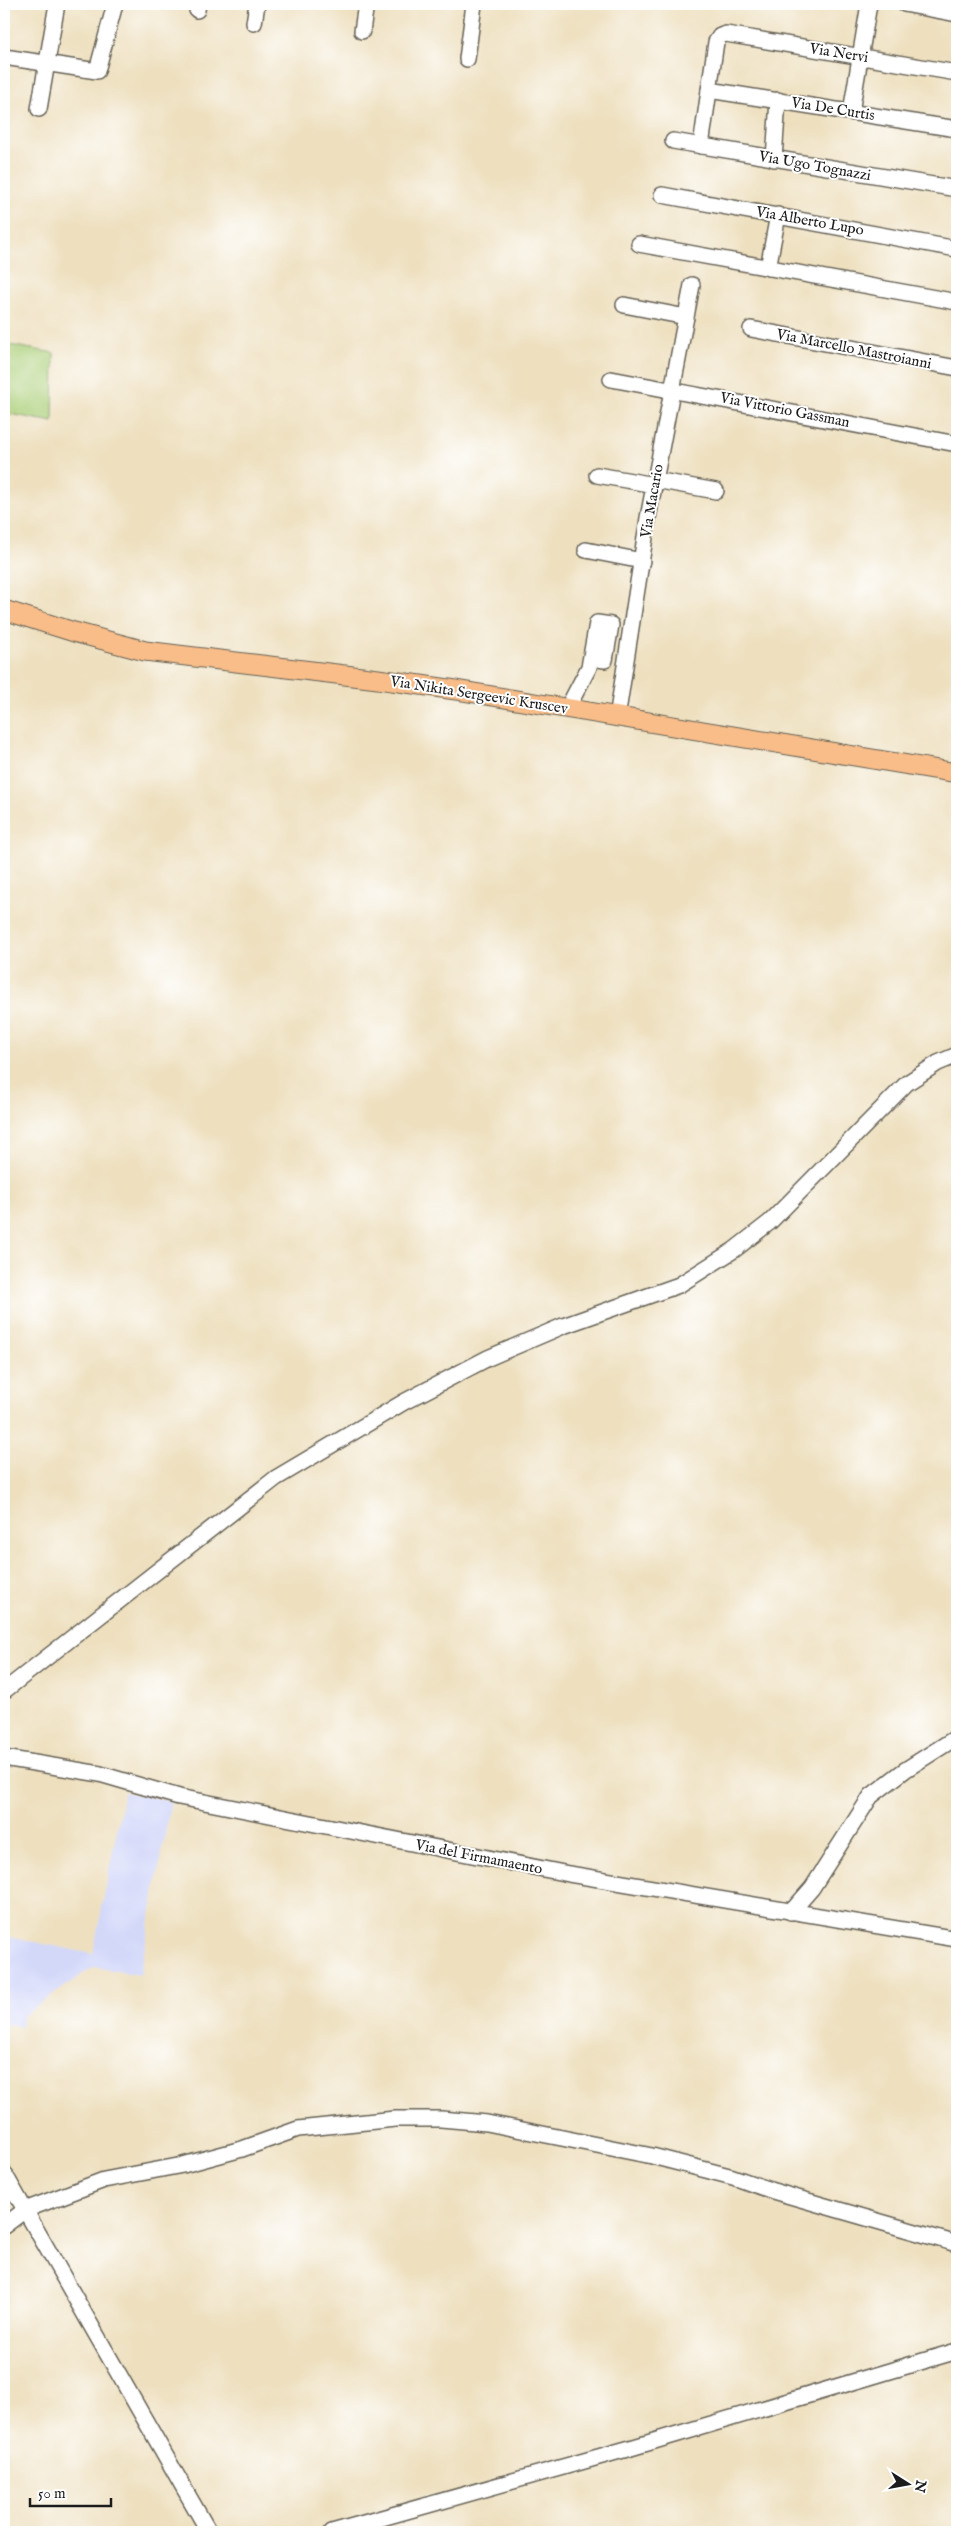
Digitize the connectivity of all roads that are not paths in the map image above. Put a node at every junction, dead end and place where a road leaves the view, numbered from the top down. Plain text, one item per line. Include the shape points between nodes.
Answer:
1 (57, 4) edge
2 (115, 4) edge
3 (257, 4) edge
4 (366, 4) edge
5 (474, 4) edge
6 (869, 4) edge
7 (904, 4) edge
8 (957, 14) edge
9 (254, 22) dead end
10 (362, 31) dead end
11 (860, 56) junction
12 (4, 57) edge
13 (467, 59) dead end
14 (47, 64) junction
15 (957, 73) edge
16 (710, 90) junction
17 (778, 100) junction
18 (39, 109) dead end
19 (851, 112) junction
20 (957, 129) edge
21 (673, 140) dead end
22 (701, 146) junction
23 (774, 159) junction
24 (957, 189) edge
25 (662, 194) dead end
26 (778, 215) junction
27 (638, 244) dead end
28 (957, 249) edge
29 (768, 268) junction
30 (692, 285) dead end
31 (957, 302) edge
32 (624, 305) dead end
33 (686, 317) junction
34 (751, 329) dead end
35 (957, 368) edge
36 (612, 379) dead end
37 (672, 389) junction
38 (957, 444) edge
39 (597, 474) dead end
40 (655, 482) junction
41 (716, 491) dead end
42 (586, 550) dead end
43 (642, 561) junction
44 (4, 610) edge
45 (631, 634) junction
46 (567, 709) junction
47 (617, 718) junction
48 (957, 771) edge
49 (957, 1055) edge
50 (4, 1691) edge
51 (957, 1737) edge
52 (4, 1758) edge
53 (791, 1912) junction
54 (957, 1939) edge
55 (4, 2173) edge
56 (25, 2210) junction
57 (4, 2226) edge
58 (957, 2244) edge
59 (957, 2351) edge
60 (209, 2532) edge
61 (332, 2532) edge

1 - 14 street
2 - 14 street via 97,71
3 - 9 street
4 - 10 street
5 - 13 street
6 - 11 street
7 - 8 street
11 - 15 street, Via Nervi
11 - 16 street, Via Nervi via 726,34 716,42
11 - 19 street
12 - 14 street
14 - 18 street
16 - 17 street, Via De Curtis
16 - 22 street
17 - 19 street, Via De Curtis
17 - 23 street
19 - 20 street, Via De Curtis
21 - 22 street, Via Ugo Tognazzi
22 - 23 street, Via Ugo Tognazzi
23 - 24 street, Via Ugo Tognazzi
25 - 26 street, Via Alberto Lupo
26 - 28 street, Via Alberto Lupo
26 - 29 street
27 - 29 street
29 - 31 street
30 - 33 street, Via Macario
32 - 33 street
33 - 37 street, Via Macario
34 - 35 street, Via Marcello Mastroianni
36 - 37 street, Via Vittorio Gassman
37 - 38 street, Via Vittorio Gassman
37 - 40 street, Via Macario
39 - 40 street
40 - 41 street
40 - 43 street, Via Macario
42 - 43 street
43 - 45 street, Via Macario
44 - 46 main road, Via Nikita Sergeevic Kruscev via 145,651 378,678
45 - 46 street via 610,631 605,660 591,658 585,677
45 - 47 street, Via Macario
46 - 47 main road, Via Nikita Sergeevic Kruscev
47 - 48 main road, Via Nikita Sergeevic Kruscev
49 - 50 street via 907,1083 770,1222 734,1250 679,1285 563,1326 488,1358 404,1402 276,1478
51 - 53 street via 904,1770 871,1796 812,1888
52 - 53 street, Via del Firmamaento via 100,1774 179,1797 437,1849
53 - 54 street, Via del Firmamaento
55 - 56 street
56 - 57 street
56 - 58 street via 104,2180 242,2149 298,2129 395,2119 441,2119 487,2123 661,2158
56 - 60 street
59 - 61 street

